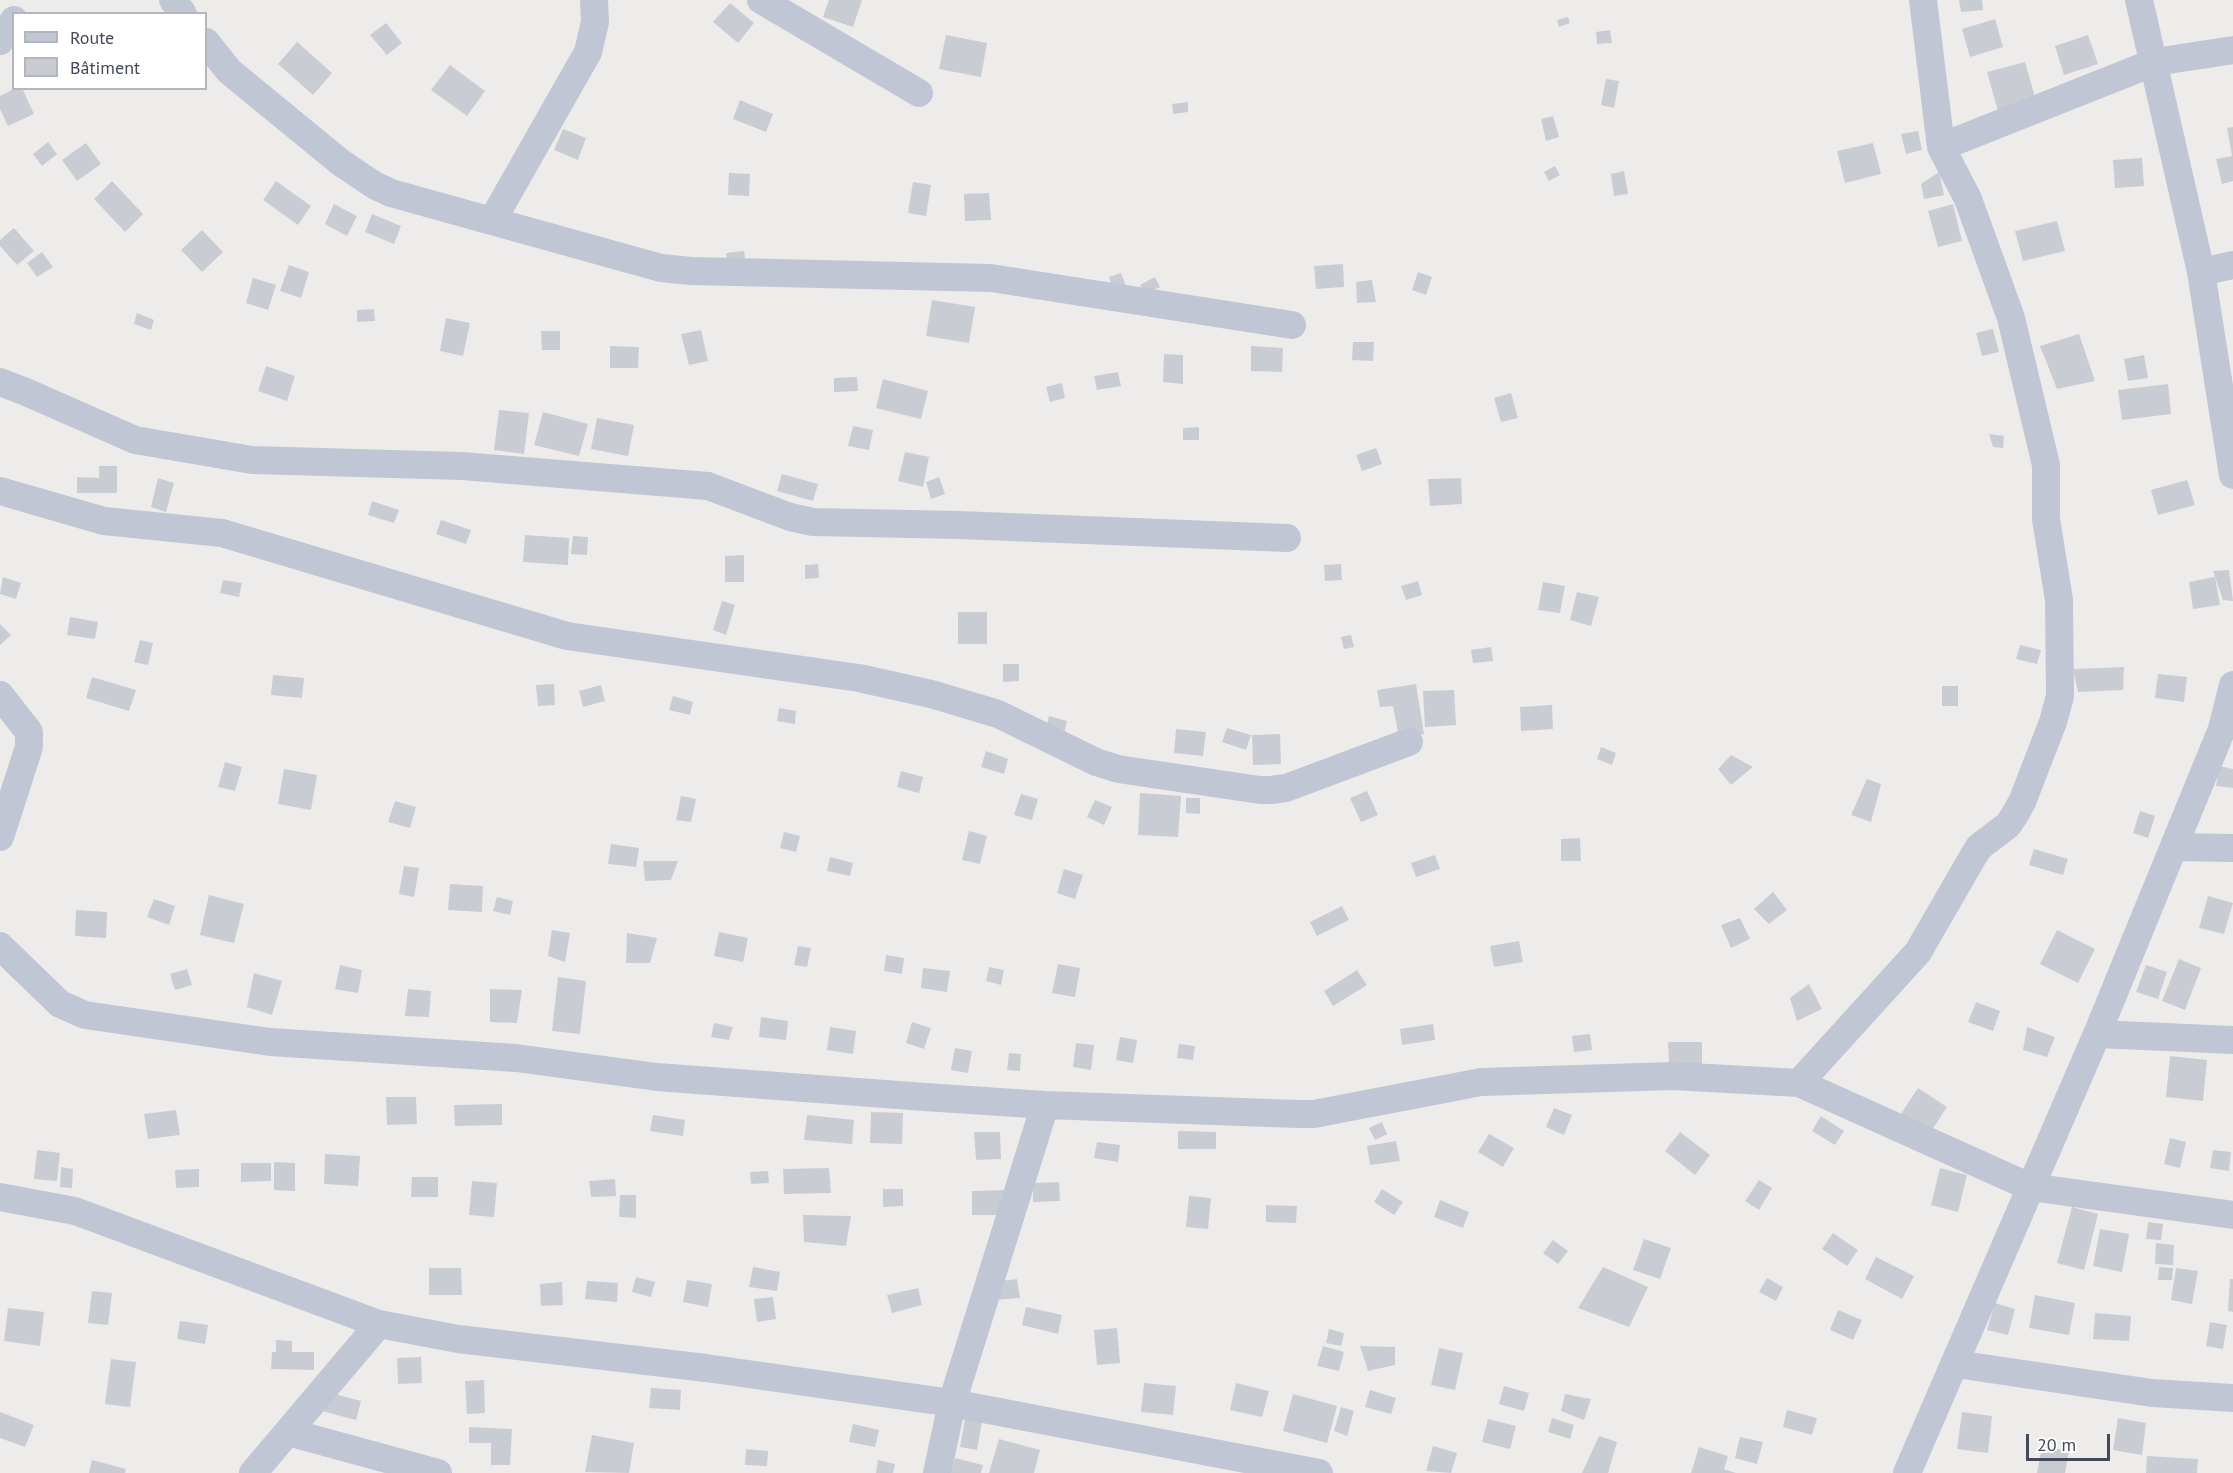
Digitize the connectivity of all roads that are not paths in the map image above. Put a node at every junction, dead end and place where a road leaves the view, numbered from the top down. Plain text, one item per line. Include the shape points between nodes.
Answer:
1 (594, 0) edge
2 (761, 0) edge
3 (1923, 0) edge
4 (2139, 0) edge
5 (12, 23) edge
6 (0, 41) edge
7 (207, 43) edge
8 (2233, 51) edge
9 (2155, 62) junction
10 (919, 93) dead end
11 (1941, 147) junction
12 (492, 221) junction
13 (2233, 265) edge
14 (2201, 272) junction
15 (1292, 325) dead end
16 (0, 382) edge
17 (2233, 475) edge
18 (0, 491) edge
19 (1287, 538) dead end
20 (2233, 685) edge
21 (0, 695) edge
22 (2228, 728) edge
23 (1409, 742) dead end
24 (0, 837) edge
25 (2174, 847) junction
26 (2233, 848) edge
27 (0, 946) edge
28 (2097, 1034) junction
29 (2233, 1040) edge
30 (1799, 1083) junction
31 (1045, 1105) junction
32 (2030, 1187) junction
33 (0, 1197) edge
34 (2233, 1215) edge
35 (379, 1324) junction
36 (1956, 1364) junction
37 (2233, 1398) edge
38 (952, 1403) junction
39 (288, 1432) junction
40 (253, 1473) edge
41 (438, 1473) edge
42 (937, 1473) edge
43 (1319, 1473) edge
44 (1907, 1473) edge

1 - 12 street via 595,22 588,52
2 - 10 street
3 - 11 street
4 - 9 street
5 - 6 street
7 - 12 street via 229,71 374,185
8 - 9 street
9 - 11 street
9 - 14 street
11 - 30 street via 1968,200 2011,318 2046,465 2046,519 2059,600 2060,696 2022,802 2008,825 1979,847 1918,952
12 - 15 street via 674,270 991,278
13 - 14 street
14 - 17 street
16 - 19 street via 135,440 252,460 462,466 708,486 813,522
18 - 23 street via 104,521 222,533 567,636 848,676 931,694 998,714 1118,769 1271,790 1286,788
20 - 22 street
21 - 24 street via 29,732 29,747
22 - 25 street
25 - 26 street
25 - 28 street
27 - 31 street via 60,1005 85,1015 270,1042 516,1058 657,1077
28 - 29 street
28 - 32 street
30 - 31 street via 1673,1076 1481,1082 1298,1114
30 - 32 street
31 - 38 street
32 - 34 street
32 - 36 street
33 - 35 street via 75,1211
35 - 38 street via 458,1339 706,1368
35 - 39 street
36 - 37 street via 2152,1393
36 - 44 street
38 - 42 street
38 - 43 street
39 - 40 street
39 - 41 street

